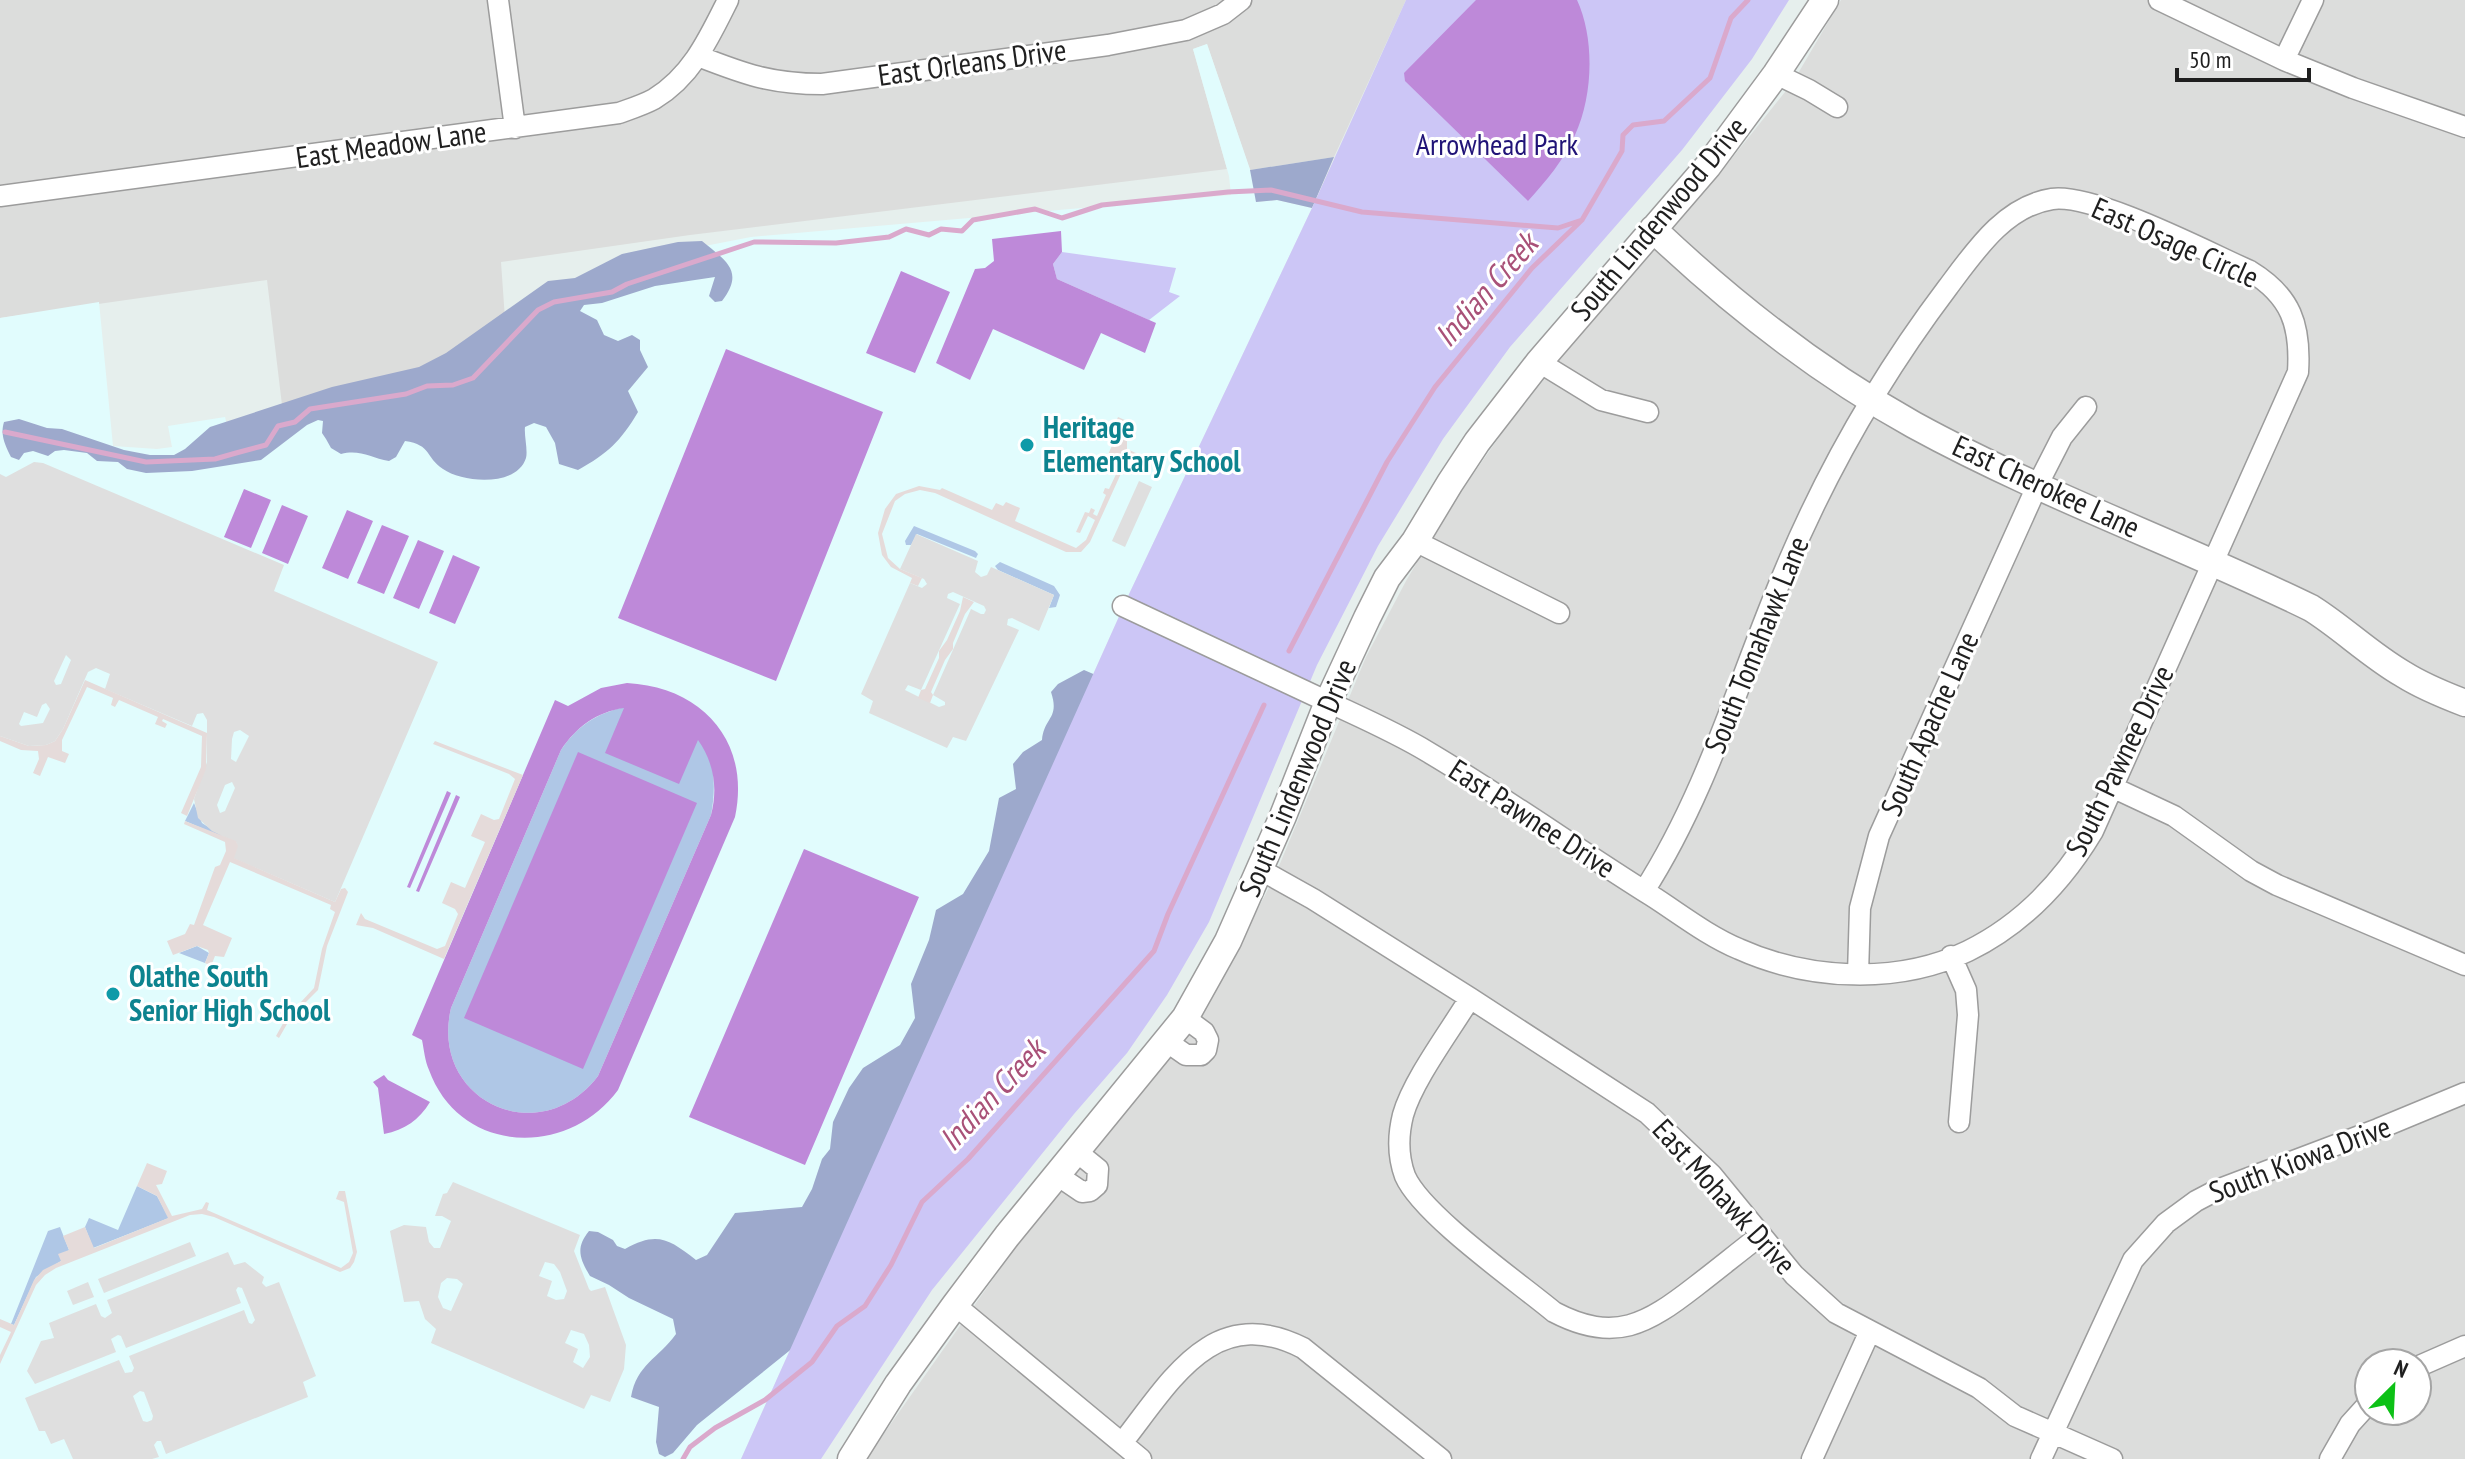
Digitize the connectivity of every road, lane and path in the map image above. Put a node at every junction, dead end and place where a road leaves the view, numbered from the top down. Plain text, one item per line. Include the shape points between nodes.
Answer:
1 (498, 0) edge
2 (728, 0) edge
3 (1241, 0) edge
4 (1825, 0) edge
5 (2159, 0) edge
6 (2313, 0) edge
7 (698, 56) junction
8 (2284, 60) junction
9 (1776, 74) junction
10 (1837, 107) dead end
11 (2465, 127) edge
12 (515, 128) junction
13 (0, 196) edge
14 (1653, 229) junction
15 (1539, 362) junction
16 (1873, 401) junction
17 (2086, 407) dead end
18 (1648, 412) dead end
19 (2038, 484) junction
20 (1415, 541) junction
21 (2213, 563) junction
22 (1123, 606) dead end
23 (1559, 613) dead end
24 (1328, 702) junction
25 (2465, 703) edge
26 (2112, 787) junction
27 (1261, 870) junction
28 (1644, 891) junction
29 (1951, 956) junction
30 (2465, 965) edge
31 (1858, 974) junction
32 (1470, 998) junction
33 (1185, 1018) junction
34 (1166, 1041) junction
35 (2465, 1093) edge
36 (1959, 1122) dead end
37 (1077, 1152) junction
38 (1057, 1175) junction
39 (1761, 1235) junction
40 (955, 1305) junction
41 (1870, 1331) junction
42 (2465, 1346) edge
43 (2433, 1360) edge
44 (2353, 1421) edge
45 (2052, 1433) junction
46 (1122, 1443) junction
47 (851, 1459) edge
48 (1141, 1459) edge
49 (1441, 1459) edge
50 (1812, 1459) edge
51 (2041, 1459) edge
52 (2112, 1459) edge
53 (2330, 1459) edge

1 - 12 street
2 - 7 street, East Meadow Lane
3 - 7 street, East Orleans Drive via 1186,30 822,84 753,78
4 - 9 street, South Lindenwood Drive
5 - 8 street
6 - 8 street
7 - 12 street, East Meadow Lane via 654,99 619,113
8 - 11 street
9 - 10 street
9 - 14 street, South Lindenwood Drive
12 - 13 street, East Meadow Lane
14 - 15 street, South Lindenwood Drive
14 - 16 street, East Cherokee Lane via 1773,332
15 - 18 street via 1601,400
15 - 20 street, South Lindenwood Drive via 1477,442
16 - 19 street, East Cherokee Lane
16 - 21 street, East Osage Circle via 1965,265 2008,217 2030,206 2053,199 2091,204 2250,271 2266,280 2293,316 2300,346 2298,372
16 - 28 street, South Tomahawk Lane via 1801,533 1699,792
17 - 19 street, South Apache Lane via 2062,437
19 - 21 street, East Cherokee Lane
19 - 31 street, South Apache Lane via 1879,836 1860,908
20 - 23 street
20 - 24 street, South Lindenwood Drive via 1387,578
21 - 25 street, East Cherokee Lane via 2311,608 2403,674
21 - 26 street, South Pawnee Drive
22 - 24 street, East Pawnee Drive
24 - 27 street, South Lindenwood Drive
24 - 28 street, East Pawnee Drive via 1428,751
26 - 29 street, South Pawnee Drive via 2088,840 2050,889 2010,923
26 - 30 street via 2174,816 2277,885
27 - 32 street, East Mohawk Drive
27 - 33 street, South Lindenwood Drive
28 - 31 street, East Pawnee Drive via 1736,948 1767,961 1821,973
29 - 31 street, East Pawnee Drive via 1898,971
29 - 36 street via 1966,990 1968,1015
32 - 39 street, East Mohawk Drive via 1647,1113 1712,1175
32 - 39 street via 1404,1112 1401,1159 1414,1191 1554,1312 1594,1328 1639,1324
33 - 34 street, South Lindenwood Drive
33 - 34 street via 1204,1032 1206,1050 1186,1055
34 - 37 street, South Lindenwood Drive
35 - 45 street, South Kiowa Drive via 2217,1190 2166,1223 2122,1278
37 - 38 street, South Lindenwood Drive
37 - 38 street via 1098,1169 1097,1185 1082,1192
38 - 40 street, South Lindenwood Drive
39 - 41 street, East Mohawk Drive via 1811,1292
40 - 46 street
40 - 47 street, South Lindenwood Drive
41 - 45 street, East Mohawk Drive
41 - 50 street
42 - 43 street
44 - 53 street
45 - 51 street, South Kiowa Drive
45 - 52 street, East Mohawk Drive
46 - 48 street
46 - 49 street via 1193,1357 1211,1344 1256,1333 1283,1337 1303,1348

